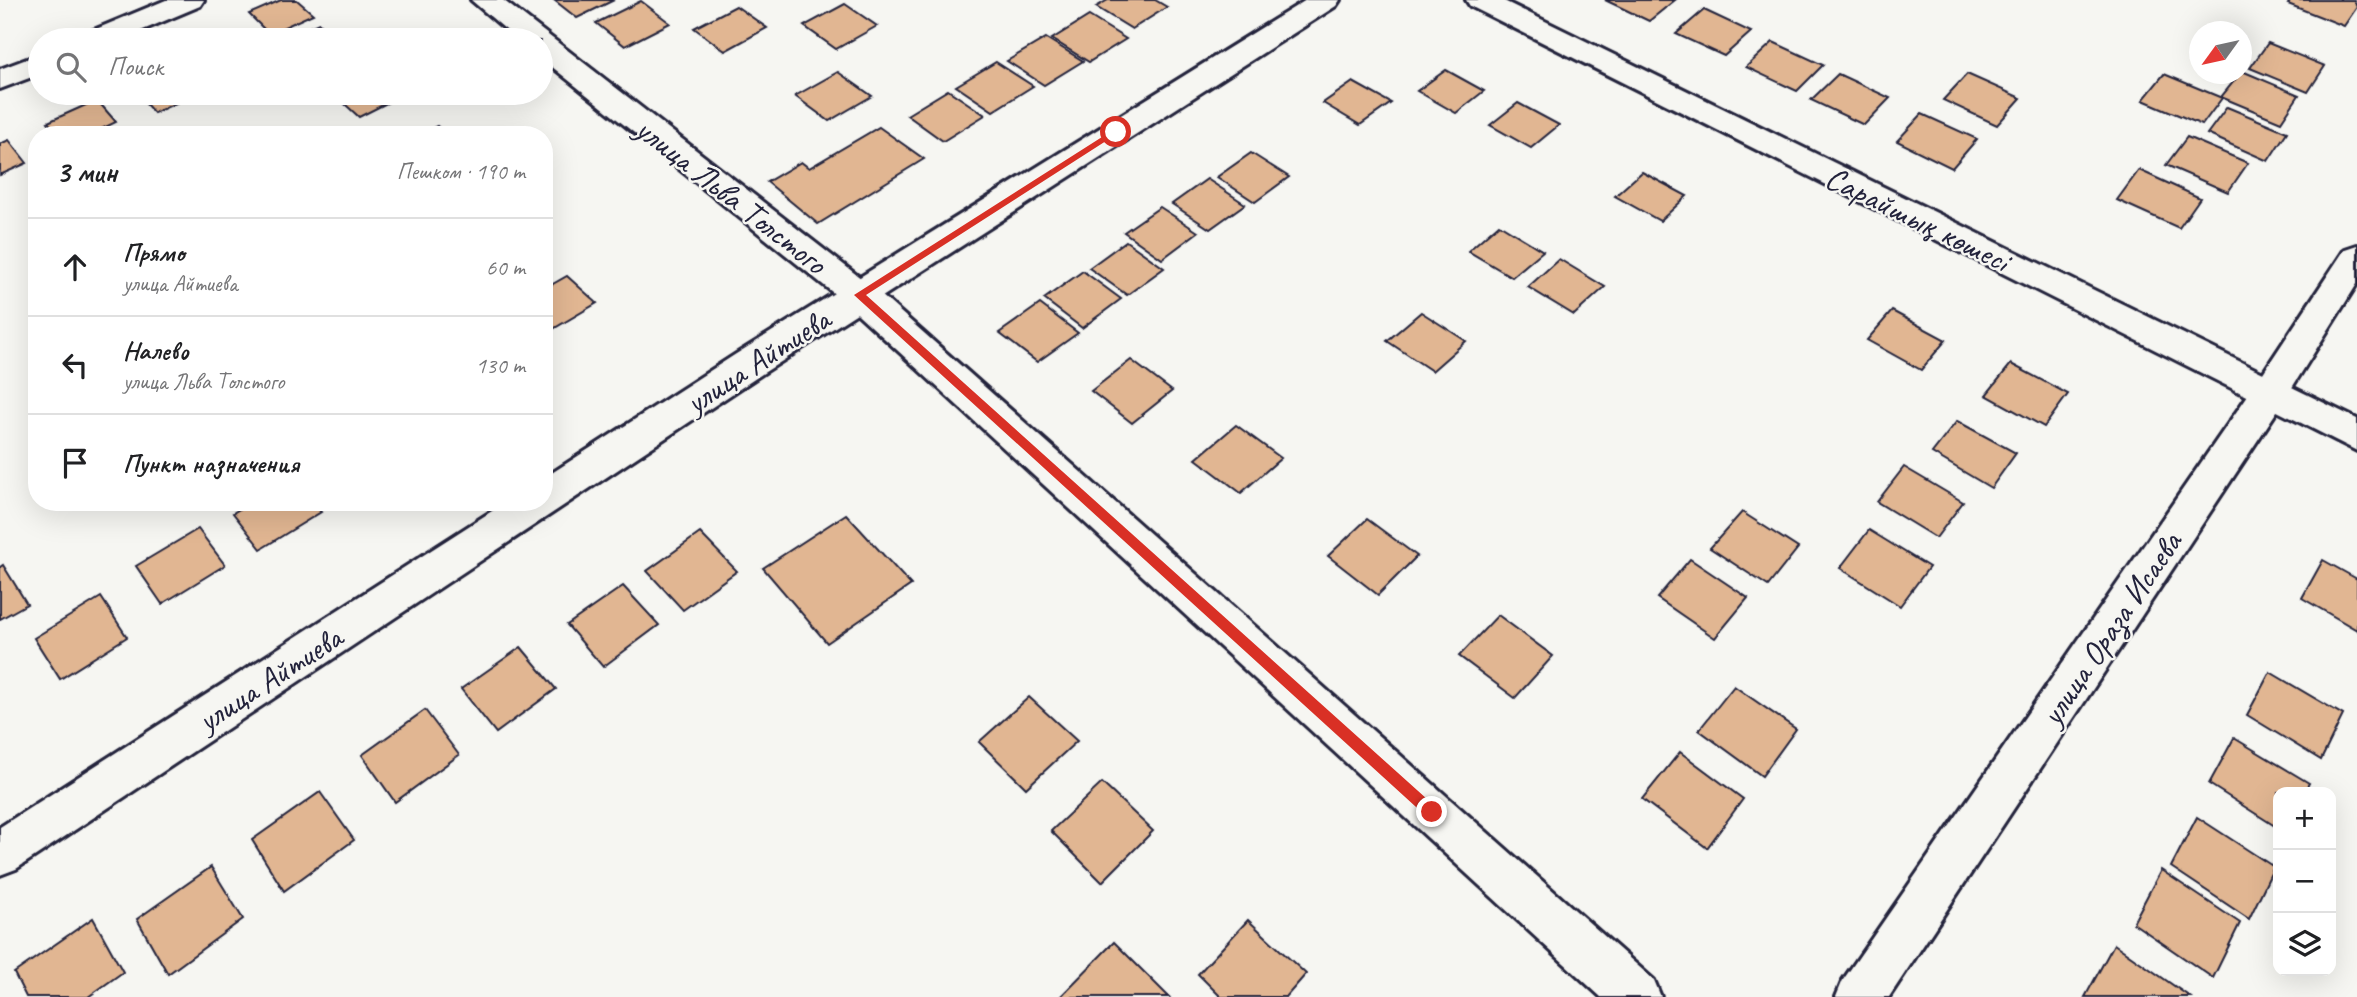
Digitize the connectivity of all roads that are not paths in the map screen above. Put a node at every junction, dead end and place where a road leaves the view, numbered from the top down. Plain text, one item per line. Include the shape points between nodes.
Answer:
1 (190, 0) edge
2 (485, 0) edge
3 (1326, 0) edge
4 (1480, 0) edge
5 (123, 28) edge
6 (521, 28) edge
7 (553, 53) edge
8 (28, 68) edge
9 (0, 80) edge
10 (2357, 257) edge
11 (859, 295) junction
12 (2270, 392) junction
13 (2357, 436) edge
14 (553, 492) edge
15 (523, 511) edge
16 (0, 853) edge
17 (1637, 997) edge
18 (1860, 997) edge

1 - 5 street
2 - 6 street
3 - 11 street, улица Айтиева
4 - 12 street, Сарайшық көшесі
7 - 11 street, улица Льва Толстого
8 - 9 street
10 - 12 street, улица Ораза Исаева
11 - 14 street, улица Айтиева
11 - 17 street, улица Льва Толстого
12 - 13 street, Сарайшық көшесі
12 - 18 street, улица Ораза Исаева
15 - 16 street, улица Айтиева

